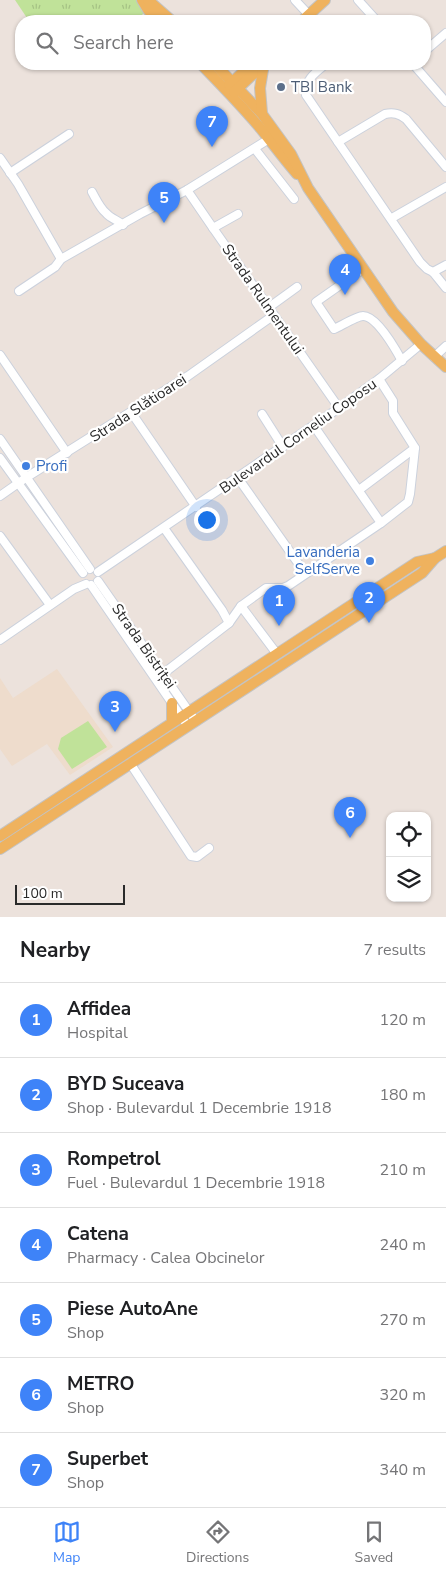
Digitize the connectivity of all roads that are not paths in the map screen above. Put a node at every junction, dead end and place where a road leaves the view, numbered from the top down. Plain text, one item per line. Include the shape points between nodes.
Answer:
1 (142, 0) edge
2 (148, 0) edge
3 (295, 0) edge
4 (325, 0) edge
5 (360, 1) edge
6 (153, 15) edge
7 (165, 15) edge
8 (304, 15) edge
9 (309, 15) edge
10 (372, 15) edge
11 (446, 33) edge
12 (431, 46) edge
13 (208, 70) edge
14 (219, 70) edge
15 (247, 70) edge
16 (256, 70) edge
17 (263, 70) edge
18 (319, 70) edge
19 (419, 70) edge
20 (232, 88) junction
21 (446, 102) edge
22 (262, 114) junction
23 (69, 134) dead end
24 (269, 139) junction
25 (338, 142) junction
26 (255, 149) junction
27 (0, 158) edge
28 (446, 167) edge
29 (10, 173) junction
30 (303, 180) junction
31 (446, 187) edge
32 (188, 190) junction
33 (92, 192) dead end
34 (294, 199) dead end
35 (238, 214) dead end
36 (392, 218) junction
37 (123, 225) junction
38 (213, 228) junction
39 (61, 260) junction
40 (446, 265) edge
41 (363, 269) junction
42 (433, 272) junction
43 (297, 287) dead end
44 (444, 287) edge
45 (19, 291) dead end
46 (268, 308) junction
47 (274, 315) junction
48 (421, 344) junction
49 (446, 346) edge
50 (0, 355) edge
51 (434, 357) junction
52 (402, 361) junction
53 (446, 367) edge
54 (446, 373) edge
55 (379, 379) junction
56 (340, 408) junction
57 (131, 412) junction
58 (262, 414) dead end
59 (314, 426) junction
60 (0, 439) edge
61 (283, 447) junction
62 (415, 448) junction
63 (67, 453) junction
64 (0, 458) edge
65 (27, 477) junction
66 (238, 478) junction
67 (18, 484) junction
68 (359, 490) junction
69 (0, 496) edge
70 (196, 507) junction
71 (381, 523) junction
72 (164, 528) junction
73 (0, 536) edge
74 (446, 551) edge
75 (435, 558) junction
76 (305, 573) junction
77 (90, 578) junction
78 (50, 605) junction
79 (241, 606) junction
80 (229, 623) junction
81 (0, 640) edge
82 (277, 654) junction
83 (164, 673) junction
84 (172, 703) joint
85 (185, 719) junction
86 (130, 763) junction
87 (0, 836) edge
88 (0, 848) edge
89 (209, 848) dead end

1 - 6 main road
2 - 7 main road
3 - 8 street
4 - 9 main road
5 - 10 street
11 - 12 street
13 - 20 main road
14 - 20 main road
15 - 20 main road
16 - 20 main road
17 - 22 main road via 260,88
18 - 25 street via 310,77 306,94
19 - 21 street
20 - 22 main road
20 - 24 main road
22 - 30 main road via 291,154
23 - 29 street
24 - 26 street
24 - 30 main road
25 - 28 street via 392,112 406,119
25 - 36 street
26 - 32 street
26 - 34 street
27 - 29 street
29 - 39 street
30 - 41 main road
31 - 36 street
32 - 37 street
32 - 38 street, Strada Rulmentului
33 - 37 street via 105,212
35 - 38 street
36 - 42 street via 420,262
37 - 39 street
38 - 46 street, Strada Rulmentului
39 - 45 street
40 - 42 street
41 - 48 main road via 393,312
41 - 52 street via 316,302 334,329 362,316 369,318
42 - 44 street
43 - 46 street
46 - 47 street, Strada Rulmentului
47 - 56 street, Strada Rulmentului
47 - 57 street, Strada Slătioarei
48 - 51 main road
48 - 52 street, Bulevardul Corneliu Coposu
49 - 51 street
50 - 63 street
51 - 53 main road
51 - 54 main road
52 - 55 street, Bulevardul Corneliu Coposu
55 - 56 street, Bulevardul Corneliu Coposu
55 - 62 street via 393,401 393,413
56 - 59 street, Bulevardul Corneliu Coposu
57 - 63 street, Strada Slătioarei
57 - 70 street
58 - 61 street
59 - 61 street, Bulevardul Corneliu Coposu
59 - 68 street
60 - 65 street, Strada Bistriței
61 - 66 street, Bulevardul Corneliu Coposu
62 - 68 street
62 - 71 street via 408,502
63 - 65 street, Strada Slătioarei
64 - 67 street, Strada Bistriței
65 - 67 street, Strada Slătioarei
65 - 77 street, Strada Bistriței
66 - 70 street, Bulevardul Corneliu Coposu
66 - 76 street
67 - 69 street, Strada Slătioarei
67 - 77 street, Strada Bistriței
68 - 71 street
70 - 72 street, Bulevardul Corneliu Coposu
71 - 76 street
72 - 77 street, Bulevardul Corneliu Coposu
72 - 80 street
73 - 78 street
74 - 75 main road
75 - 82 main road via 417,562
75 - 85 main road via 422,573 280,666
76 - 79 street via 283,588 266,588
77 - 78 street, Bulevardul Corneliu Coposu
77 - 83 street, Strada Bistriței
77 - 84 street, Strada Bistriței
78 - 81 street, Bulevardul Corneliu Coposu
79 - 80 street
79 - 82 street
80 - 83 street
82 - 85 main road
83 - 85 street, Strada Bistriței
84 - 85 main road
85 - 86 main road
85 - 87 main road
86 - 88 main road
86 - 89 street via 191,856 197,857

